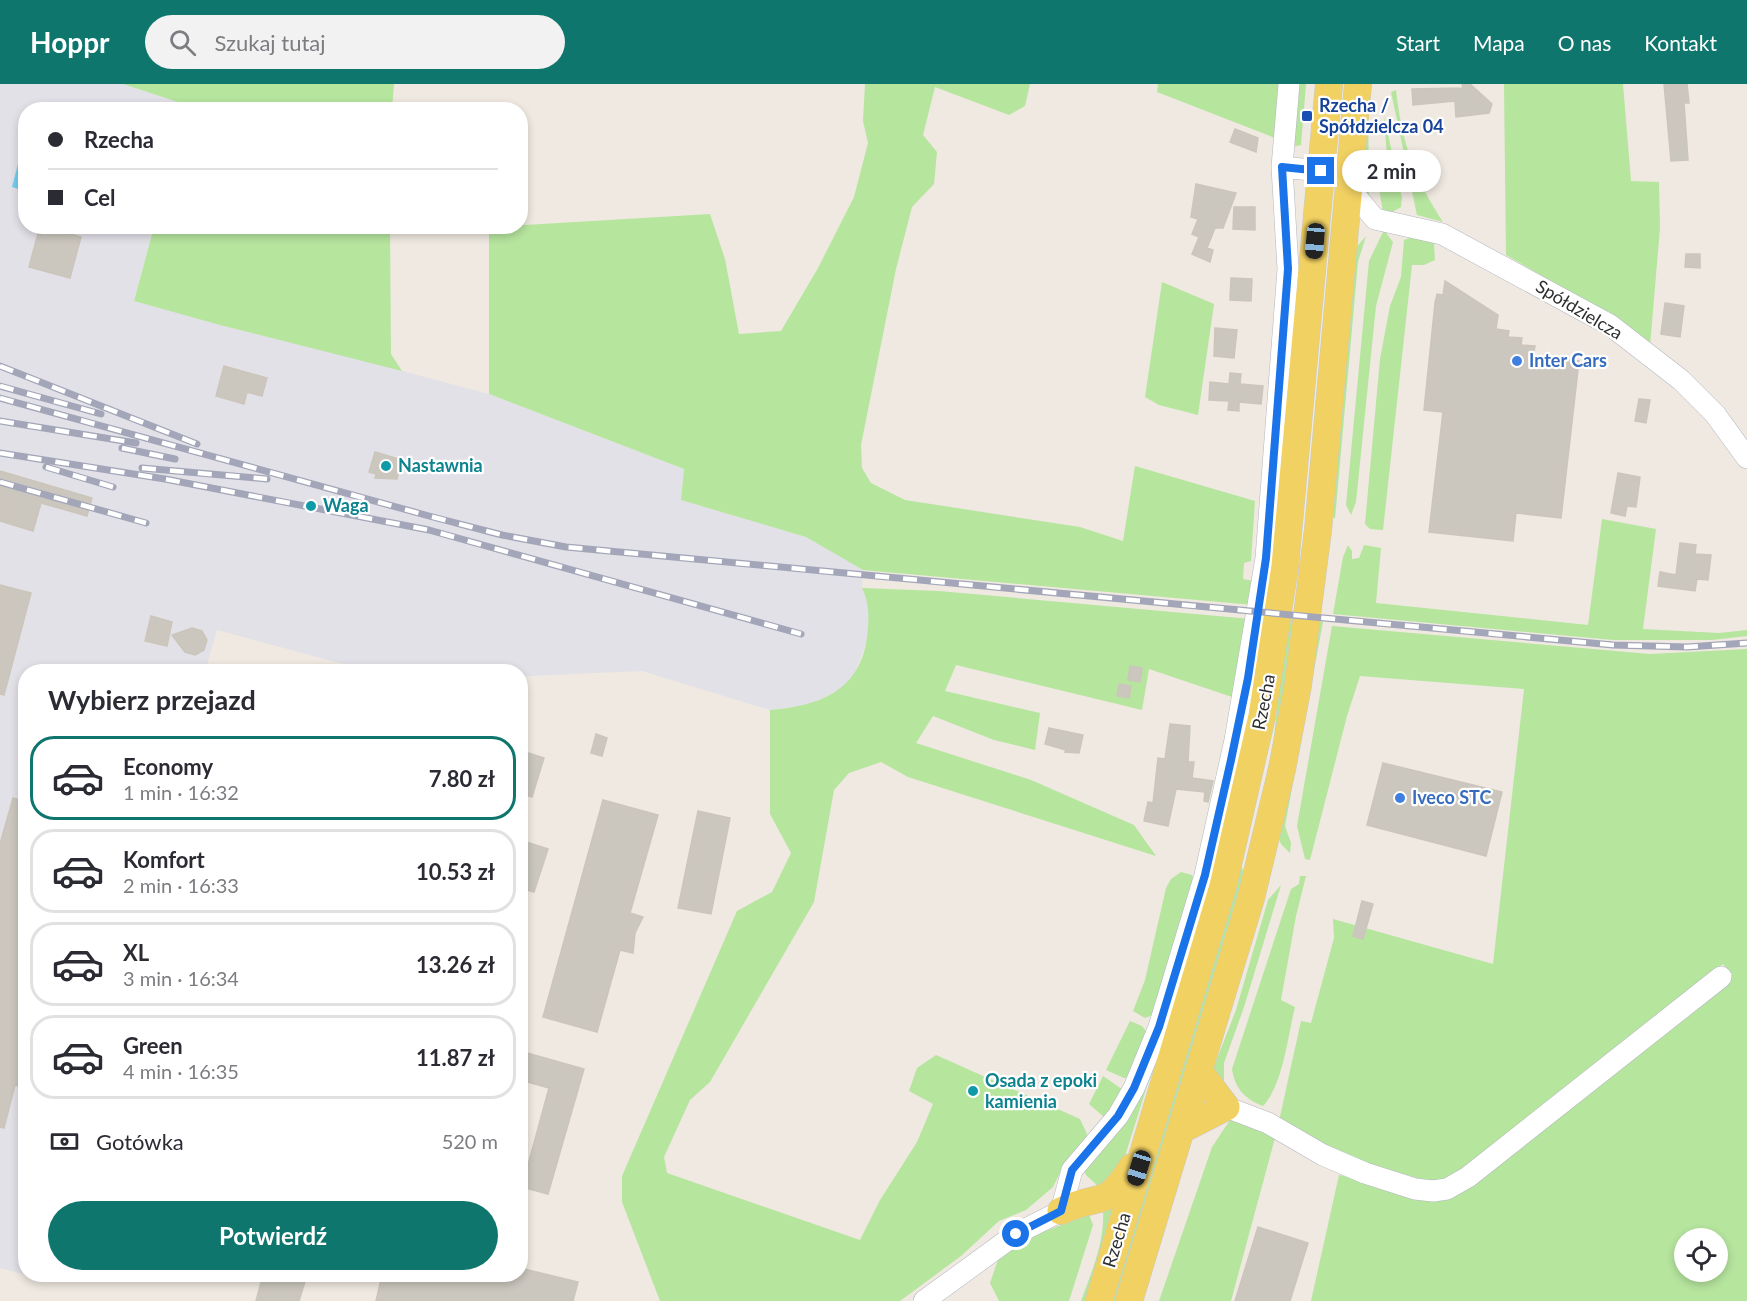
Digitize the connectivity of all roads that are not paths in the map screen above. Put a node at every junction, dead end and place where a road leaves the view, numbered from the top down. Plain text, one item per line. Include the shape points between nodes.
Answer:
1 (1289, 84) edge
2 (1329, 84) edge
3 (1358, 84) edge
4 (1282, 167) junction
5 (1321, 171) junction
6 (1349, 188) junction
7 (1375, 219) junction
8 (1344, 240) junction
9 (1747, 458) edge
10 (1721, 976) dead end
11 (1199, 1071) junction
12 (1226, 1107) junction
13 (1181, 1130) junction
14 (1146, 1146) junction
15 (1061, 1211) junction
16 (924, 1301) edge
17 (1099, 1301) edge
18 (1129, 1301) edge

1 - 4 street
2 - 5 main road, Rzecha
3 - 6 main road, Rzecha
4 - 5 street
4 - 15 street via 1288,269 1266,558 1233,750 1205,875 1159,1027 1118,1116 1072,1170
5 - 14 main road, Rzecha via 1291,509 1268,683 1223,886
6 - 7 street
6 - 8 main road, Rzecha
7 - 8 street
7 - 9 street, Spółdzielcza via 1442,234 1610,325 1689,388 1715,414
8 - 11 main road, Rzecha via 1318,530 1298,685 1261,858
10 - 12 street via 1468,1177 1447,1189 1415,1189 1365,1173 1323,1155 1268,1122
11 - 12 main road
11 - 13 main road, Rzecha
12 - 13 main road
13 - 18 main road, Rzecha
14 - 15 main road via 1114,1194
14 - 17 main road, Rzecha
15 - 16 street via 1016,1234

